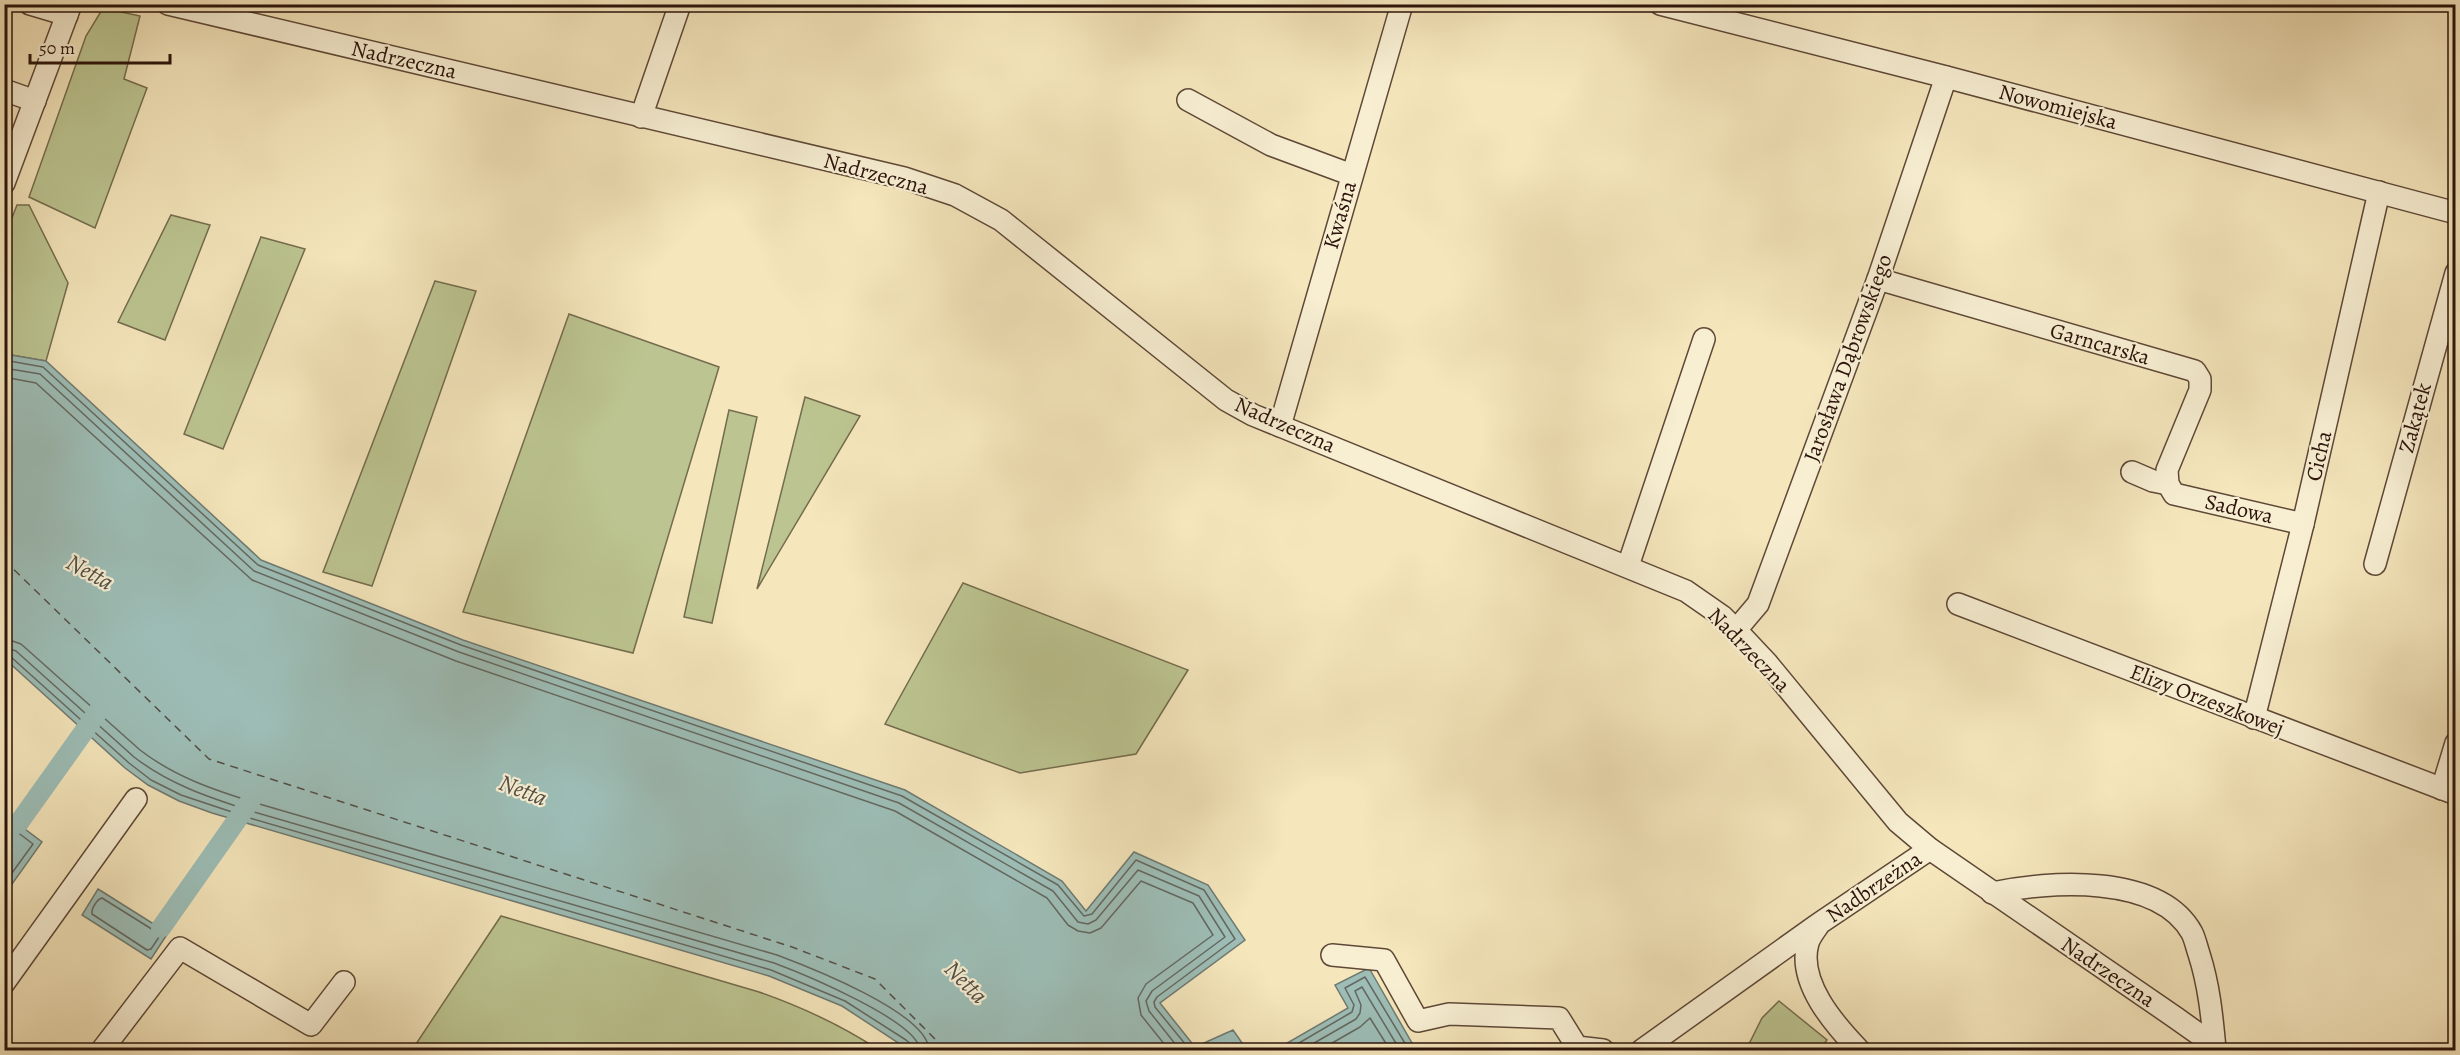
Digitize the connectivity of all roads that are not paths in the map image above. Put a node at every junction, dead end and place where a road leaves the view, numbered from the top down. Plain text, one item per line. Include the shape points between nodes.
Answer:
1 (30, 4) edge
2 (168, 4) edge
3 (680, 4) edge
4 (1402, 4) edge
5 (1660, 4) edge
6 (69, 10) edge
7 (1946, 77) junction
8 (4, 90) edge
9 (1188, 100) dead end
10 (35, 101) junction
11 (641, 117) junction
12 (1352, 175) junction
13 (4, 183) edge
14 (2379, 192) junction
15 (2456, 213) edge
16 (2456, 273) edge
17 (1878, 279) junction
18 (1704, 339) dead end
19 (1280, 426) junction
20 (2132, 472) dead end
21 (2171, 489) junction
22 (2303, 524) junction
23 (2376, 564) dead end
24 (1628, 566) junction
25 (1958, 604) dead end
26 (1736, 630) junction
27 (2254, 718) junction
28 (2456, 743) edge
29 (2449, 792) edge
30 (136, 799) dead end
31 (1930, 849) junction
32 (1992, 892) junction
33 (1820, 923) junction
34 (1332, 955) dead end
35 (344, 982) dead end
36 (4, 983) edge
37 (102, 1050) edge
38 (1603, 1050) edge
39 (1642, 1050) edge
40 (1859, 1050) edge
41 (2216, 1050) edge

1 - 6 street
2 - 11 street, Nadrzeczna
3 - 11 street
4 - 12 street, Kwaśna
5 - 7 street, Nowomiejska
6 - 10 street
7 - 14 street, Nowomiejska
7 - 17 street, Jarosława Dąbrowskiego
8 - 10 street
9 - 12 street via 1271,145
10 - 13 street
11 - 19 street, Nadrzeczna via 904,178 955,195 1001,220 1226,400
12 - 19 street, Kwaśna
14 - 15 street, Nowomiejska
14 - 22 street, Cicha
16 - 23 street, Zakątek
17 - 21 street, Garncarska via 2195,371 2200,390 2167,470
17 - 26 street, Jarosława Dąbrowskiego via 1758,604
18 - 24 street
19 - 24 street, Nadrzeczna
20 - 21 street, Sadowa
21 - 22 street, Sadowa
22 - 27 street, Cicha
24 - 26 street, Nadrzeczna via 1686,591
25 - 27 street, Elizy Orzeszkowej
26 - 31 street, Nadrzeczna via 1898,822
27 - 29 street, Elizy Orzeszkowej
28 - 29 street
30 - 36 street
31 - 32 street, Nadrzeczna
31 - 33 street, Nadbrzeżna
32 - 41 street, Nadrzeczna via 2176,1018
32 - 41 street via 2064,884 2106,887 2138,894 2169,907 2192,932 2207,981
33 - 39 street
33 - 40 street, Nadbrzeżna via 1809,941 1808,977
34 - 38 street via 1384,960 1418,1021 1449,1014 1559,1018 1577,1047
35 - 37 street via 311,1025 180,948

